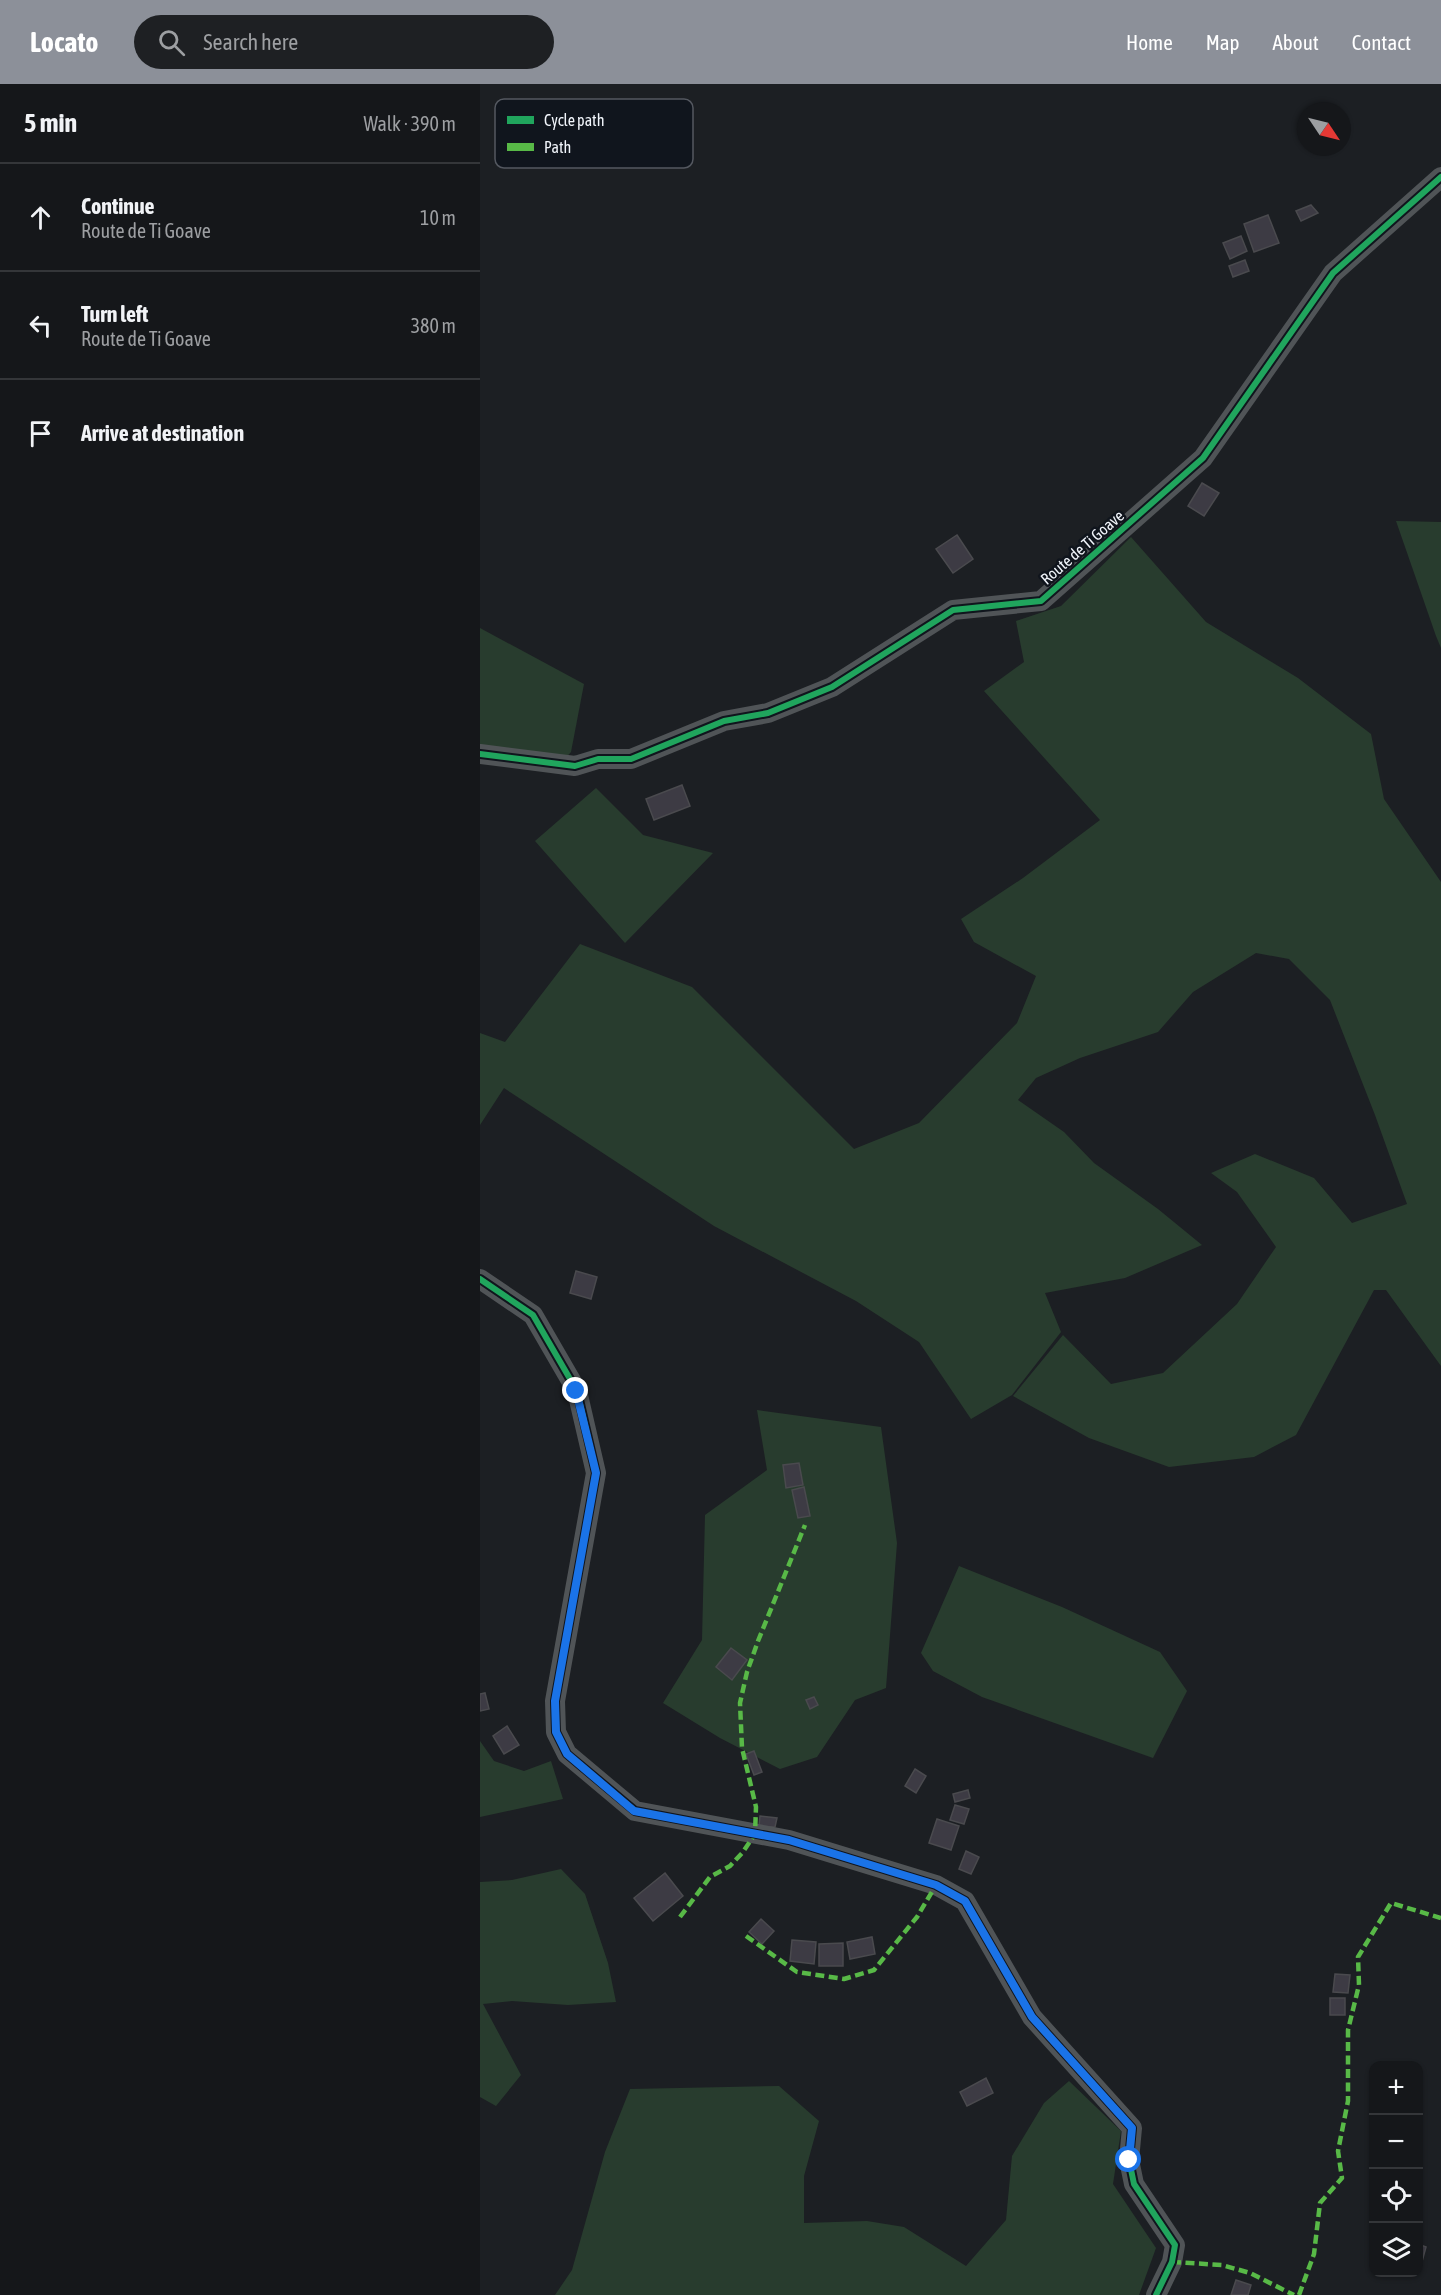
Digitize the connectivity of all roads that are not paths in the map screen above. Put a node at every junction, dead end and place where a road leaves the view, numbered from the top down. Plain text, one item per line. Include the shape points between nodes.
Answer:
1 (1441, 177) edge
2 (480, 754) edge
3 (480, 1279) edge
4 (1156, 2295) edge

1 - 2 street, Route de Ti Goave via 1333,273 1203,458 1041,601 953,610 832,687 768,713 724,721 631,759 598,759 574,766
3 - 4 street via 533,1315 576,1391 596,1473 555,1701 556,1732 567,1754 634,1811 789,1840 936,1885 965,1901 1032,2017 1132,2128 1129,2160 1134,2184 1175,2245 1172,2262

